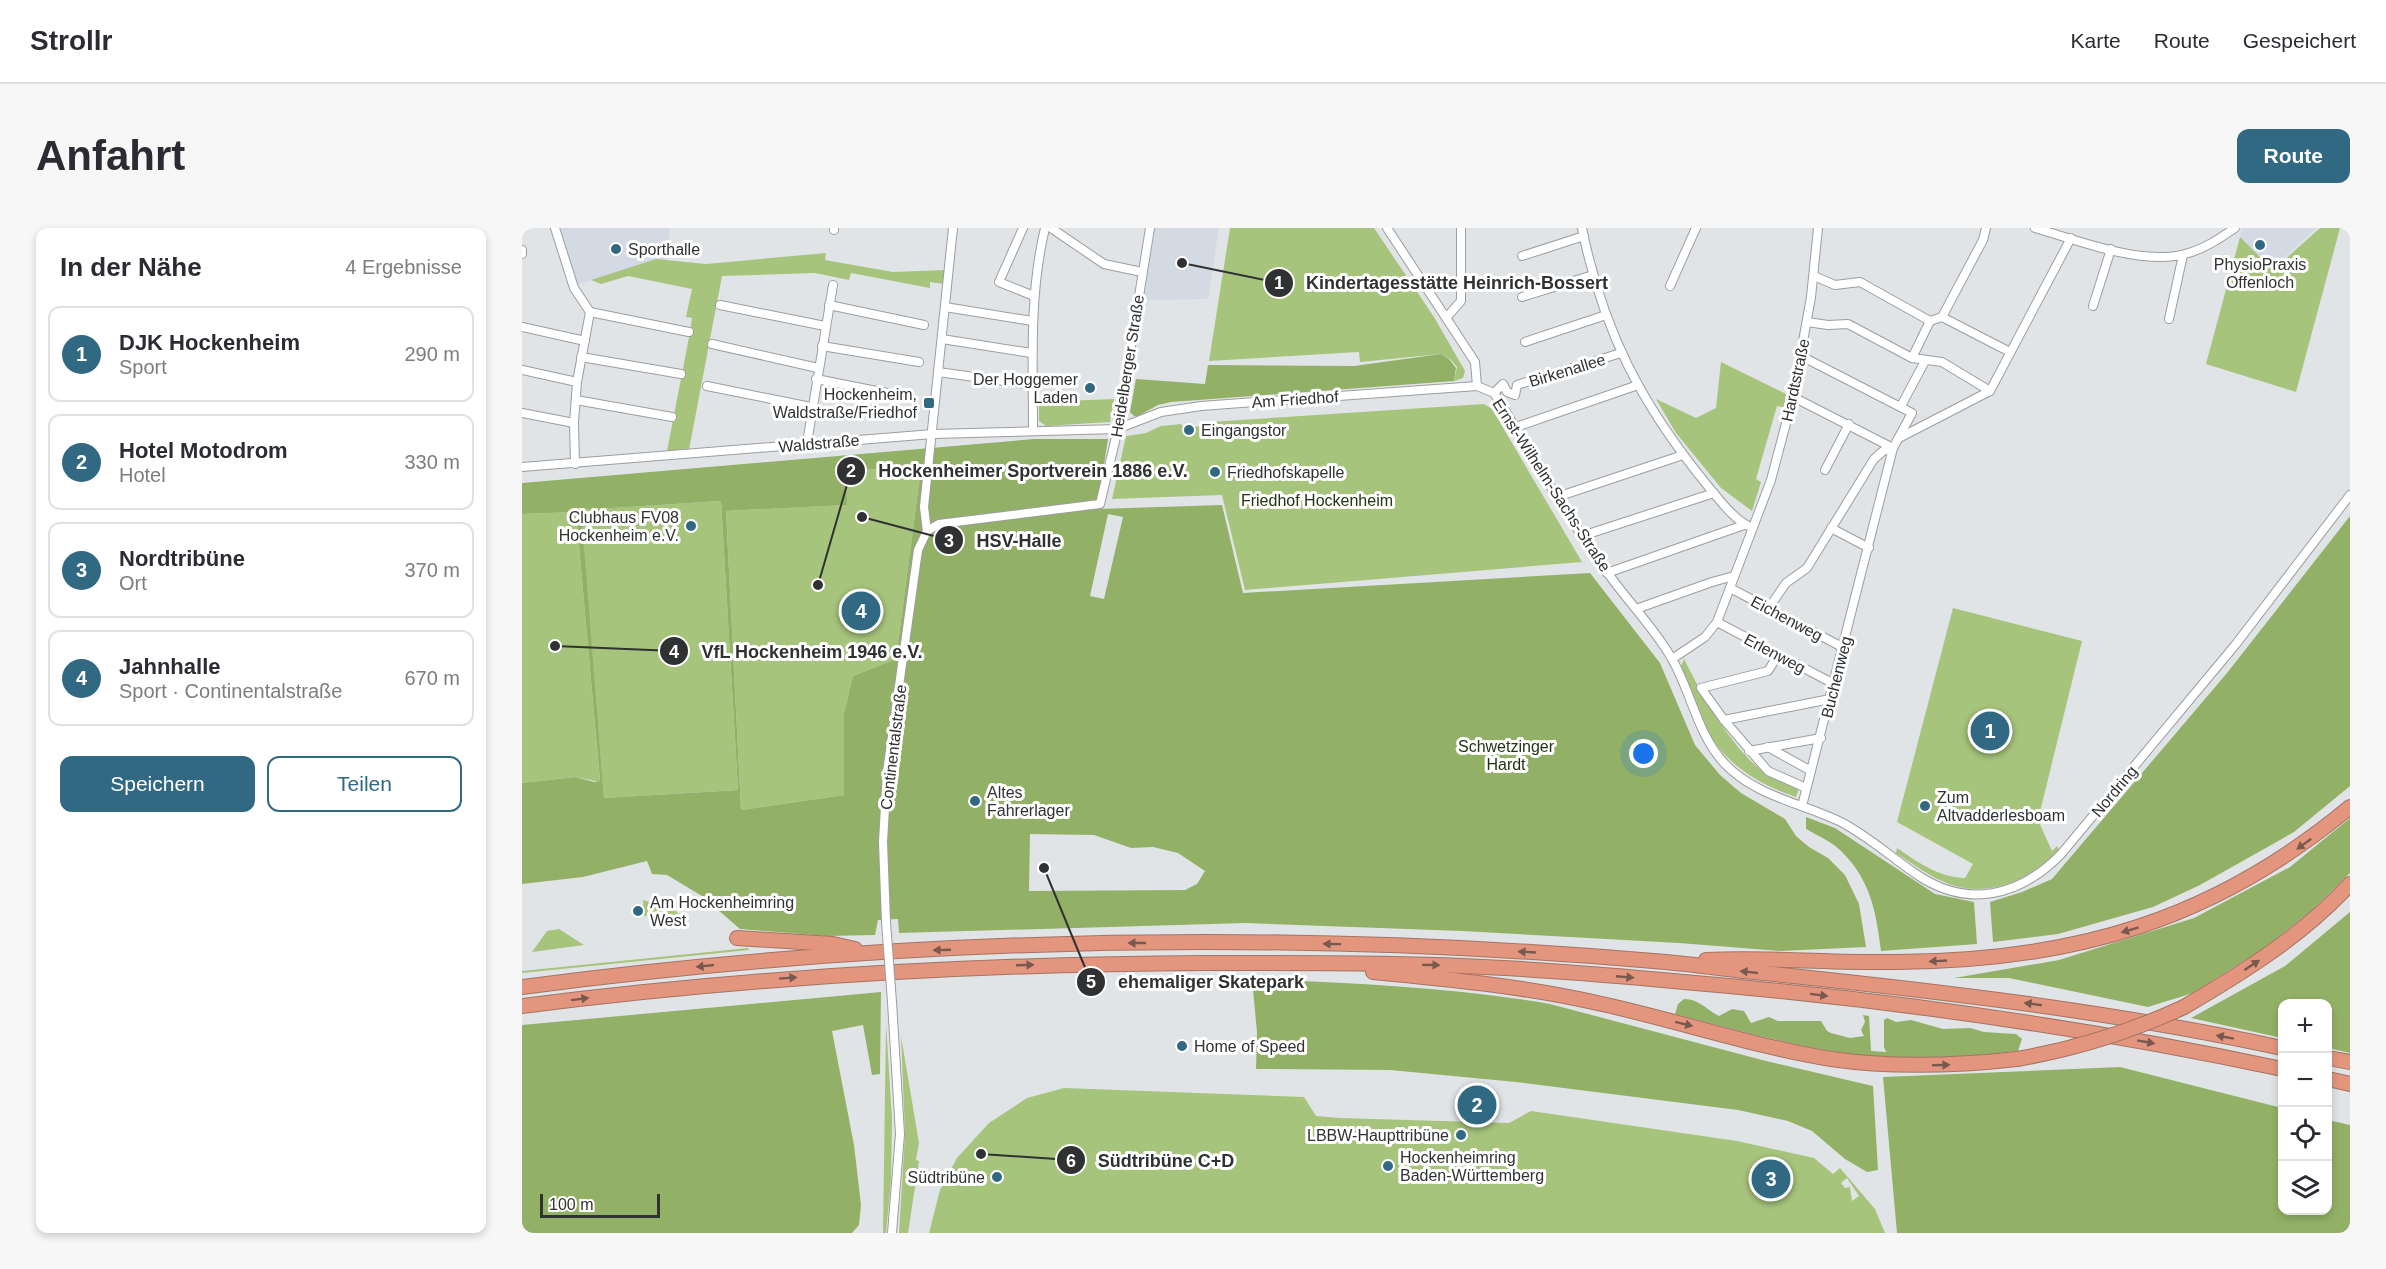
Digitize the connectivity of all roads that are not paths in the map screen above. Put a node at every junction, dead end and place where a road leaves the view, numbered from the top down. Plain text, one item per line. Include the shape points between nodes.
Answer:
1 (555, 228) edge
2 (953, 228) edge
3 (1023, 228) edge
4 (1045, 228) edge
5 (1051, 228) edge
6 (1150, 228) edge
7 (1387, 228) edge
8 (1461, 228) edge
9 (1696, 228) edge
10 (1818, 228) edge
11 (1986, 228) edge
12 (2035, 228) edge
13 (2235, 228) edge
14 (2046, 229) edge
15 (1583, 232) edge
16 (2071, 238) junction
17 (2110, 249) junction
18 (2183, 255) junction
19 (1522, 256) dead end
20 (1142, 272) junction
21 (1593, 275) junction
22 (1814, 276) junction
23 (833, 285) dead end
24 (1670, 286) dead end
25 (1034, 296) junction
26 (1522, 297) dead end
27 (720, 305) dead end
28 (829, 305) junction
29 (2093, 306) dead end
30 (945, 308) junction
31 (590, 312) junction
32 (1606, 315) junction
33 (1942, 316) junction
34 (1446, 318) junction
35 (2169, 319) dead end
36 (1032, 321) junction
37 (1930, 321) junction
38 (1807, 322) junction
39 (924, 325) dead end
40 (825, 326) junction
41 (522, 327) edge
42 (690, 332) dead end
43 (942, 339) junction
44 (585, 340) junction
45 (1525, 342) dead end
46 (712, 344) dead end
47 (822, 346) junction
48 (2010, 352) junction
49 (1031, 353) junction
50 (1621, 353) junction
51 (1801, 356) junction
52 (581, 357) junction
53 (1912, 357) junction
54 (1925, 361) junction
55 (919, 362) dead end
56 (818, 368) junction
57 (522, 370) edge
58 (938, 372) junction
59 (681, 374) dead end
60 (816, 379) junction
61 (577, 382) junction
62 (1033, 385) junction
63 (1638, 385) junction
64 (707, 386) dead end
65 (1477, 386) junction
66 (1990, 391) junction
67 (1494, 393) junction
68 (907, 397) dead end
69 (1793, 397) junction
70 (576, 400) junction
71 (1901, 406) junction
72 (811, 407) junction
73 (522, 413) edge
74 (672, 417) dead end
75 (574, 423) junction
76 (1848, 424) junction
77 (1515, 427) junction
78 (1117, 429) junction
79 (1033, 430) junction
80 (933, 434) junction
81 (1899, 438) junction
82 (807, 443) junction
83 (1893, 448) junction
84 (1683, 454) junction
85 (575, 464) junction
86 (522, 467) edge
87 (1825, 470) dead end
88 (1714, 493) junction
89 (2350, 495) edge
90 (1557, 497) junction
91 (1744, 525) junction
92 (1753, 528) junction
93 (1831, 528) junction
94 (927, 531) junction
95 (1582, 536) junction
96 (1869, 548) junction
97 (1608, 573) junction
98 (1734, 576) junction
99 (1730, 588) junction
100 (1636, 609) junction
101 (1768, 609) junction
102 (1717, 622) junction
103 (1844, 648) junction
104 (1778, 655) junction
105 (1672, 659) junction
106 (1834, 684) junction
107 (1830, 699) junction
108 (1724, 720) junction
109 (1821, 738) junction
110 (1768, 747) junction
111 (1749, 751) junction
112 (1811, 771) junction
113 (1806, 788) junction
114 (1802, 806) junction
115 (2350, 807) edge
116 (2350, 884) edge
117 (737, 938) dead end
118 (868, 953) junction
119 (1671, 962) junction
120 (1330, 963) junction
121 (522, 987) edge
122 (522, 1006) edge
123 (2278, 1047) edge
124 (2332, 1059) edge
125 (2350, 1062) edge
126 (2278, 1068) edge
127 (2332, 1080) edge
128 (2350, 1084) edge
129 (892, 1233) edge

1 - 31 street via 574,288
2 - 30 street, Continentalstraße
3 - 25 street via 999,282
4 - 25 street
5 - 20 street via 1104,264
6 - 20 street, Heidelberger Straße
7 - 34 street, Ernst-Wilhelm-Sachs-Straße
8 - 34 street via 1461,301
9 - 24 street
10 - 22 street, Hardtstraße
11 - 33 street
12 - 14 street
13 - 18 street
14 - 16 street
15 - 19 street, Birkenallee
15 - 21 street, Birkenallee
16 - 17 street
16 - 48 street
17 - 18 street via 2154,257
17 - 29 street
18 - 35 street
20 - 78 street, Heidelberger Straße
21 - 26 street
21 - 32 street, Birkenallee
22 - 37 street via 1835,285 1860,282
22 - 38 street, Hardtstraße
23 - 28 street
25 - 36 street
27 - 40 street
28 - 39 street
28 - 40 street
30 - 36 street
30 - 43 street, Continentalstraße
31 - 42 street
31 - 44 street
32 - 45 street
32 - 50 street, Birkenallee
33 - 37 street
33 - 48 street
34 - 65 street, Ernst-Wilhelm-Sachs-Straße via 1475,362
36 - 49 street
37 - 53 street
38 - 51 street, Hardtstraße
38 - 53 street via 1848,324
40 - 47 street
41 - 44 street
43 - 49 street
43 - 58 street, Continentalstraße
44 - 52 street
46 - 56 street
47 - 55 street
47 - 56 street
48 - 66 street
49 - 62 street
50 - 63 street, Birkenallee
50 - 67 street, Birkenallee via 1517,385 1515,394 1503,384
51 - 69 street, Hardtstraße
51 - 71 street
52 - 59 street
52 - 61 street
53 - 54 street
54 - 66 street via 1942,362
54 - 71 street
56 - 60 street
57 - 61 street
58 - 62 street
58 - 80 street, Continentalstraße
60 - 68 street
60 - 72 street
61 - 70 street
62 - 79 street
63 - 77 street
63 - 84 street, Birkenallee
64 - 72 street
65 - 67 street, Ernst-Wilhelm-Sachs-Straße
65 - 78 street, Am Friedhof via 1201,406 1161,412
66 - 81 street
67 - 77 street, Ernst-Wilhelm-Sachs-Straße
69 - 76 street
69 - 92 street, Hardtstraße via 1771,480
70 - 74 street
70 - 75 street
71 - 81 street, Buchenweg via 1912,412
72 - 82 street
73 - 75 street
75 - 85 street
76 - 83 street
76 - 87 street
77 - 90 street, Ernst-Wilhelm-Sachs-Straße
78 - 79 street, Waldstraße
78 - 94 street, Heidelberger Straße via 1100,504 939,524
79 - 80 street, Waldstraße
80 - 82 street, Waldstraße
80 - 94 street, Continentalstraße via 924,507
81 - 83 street, Buchenweg
82 - 85 street, Waldstraße
83 - 93 street, Buchenweg via 1874,459
83 - 96 street, Buchenweg
84 - 88 street, Birkenallee
84 - 90 street
85 - 86 street, Waldstraße
88 - 91 street, Birkenallee
88 - 95 street
89 - 114 street, Nordring via 2207,679 2061,853 2030,881 1989,894 1947,890 1917,875 1851,828
90 - 95 street, Ernst-Wilhelm-Sachs-Straße
91 - 92 street, Birkenallee
91 - 97 street
92 - 98 street
93 - 96 street
93 - 101 street, Buchenweg via 1807,568 1786,583
94 - 129 street, Continentalstraße, bridge via 918,550 887,772 883,842 900,1134
95 - 97 street, Ernst-Wilhelm-Sachs-Straße
96 - 103 street, Buchenweg
97 - 100 street, Ernst-Wilhelm-Sachs-Straße
98 - 99 street
98 - 100 street
99 - 101 street, Eichenweg
99 - 102 street
100 - 105 street, Ernst-Wilhelm-Sachs-Straße
101 - 103 street, Eichenweg
102 - 104 street, Erlenweg
102 - 105 street via 1705,638
103 - 106 street, Buchenweg
104 - 106 street, Erlenweg
104 - 108 street via 1768,671 1701,688
105 - 114 street, Ernst-Wilhelm-Sachs-Straße via 1704,735 1725,764 1752,786
106 - 107 street, Buchenweg
107 - 108 street
107 - 109 street, Buchenweg
108 - 111 street
109 - 110 street
109 - 112 street, Buchenweg
110 - 111 street
110 - 112 street
111 - 113 street via 1768,771
112 - 113 street, Buchenweg
113 - 114 street, Buchenweg
115 -> 119 highway via 2297,849 2241,884 2182,912 2128,931 2059,948 1931,962
120 -> 116 highway, bridge via 1358,970 1553,993 1803,1053 1879,1064 1935,1066 2060,1051 2144,1024 2184,1006 2276,950
117 - 118 highway via 833,944
119 -> 118 highway via 1497,950 1254,942 1096,943
118 -> 121 highway via 715,965
123 -> 119 highway via 2092,1013
122 -> 120 highway via 870,972 1097,963
120 -> 126 highway via 1564,971 1768,989 2087,1032
124 - 125 highway
127 - 128 highway

